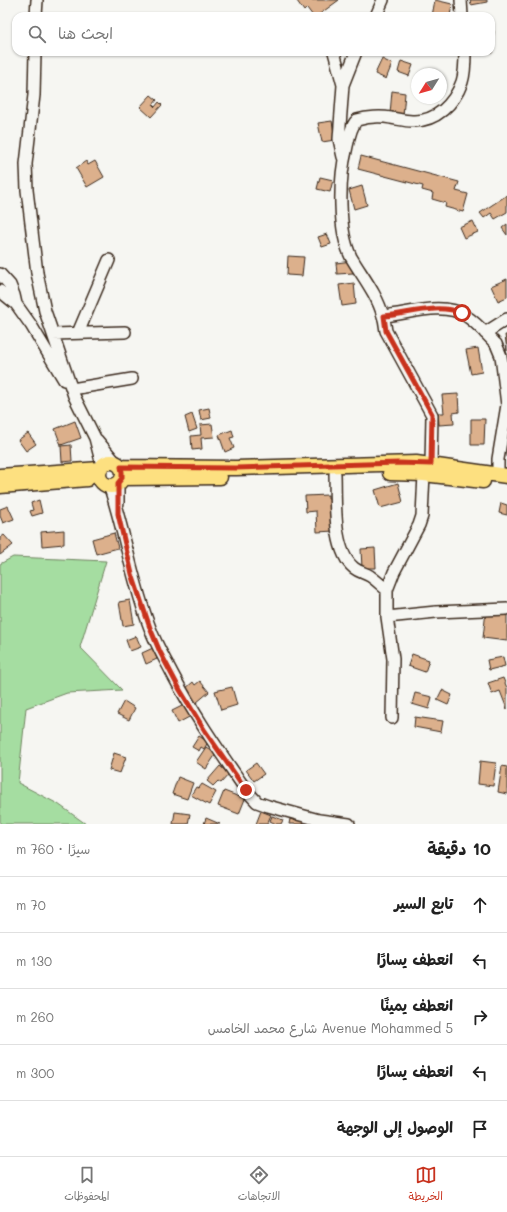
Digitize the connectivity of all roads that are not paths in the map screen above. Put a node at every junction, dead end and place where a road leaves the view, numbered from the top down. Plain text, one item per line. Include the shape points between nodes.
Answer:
1 (37, 0) edge
2 (382, 0) edge
3 (461, 0) edge
4 (36, 12) edge
5 (378, 12) edge
6 (462, 12) edge
7 (36, 56) edge
8 (335, 56) edge
9 (354, 56) edge
10 (465, 56) edge
11 (343, 85) junction
12 (343, 162) junction
13 (109, 260) dead end
14 (0, 274) edge
15 (0, 291) edge
16 (16, 304) junction
17 (384, 316) junction
18 (507, 319) edge
19 (125, 332) dead end
20 (78, 333) junction
21 (485, 333) junction
22 (53, 334) junction
23 (132, 379) dead end
24 (73, 393) junction
25 (507, 405) edge
26 (428, 469) junction
27 (111, 474) junction
28 (335, 474) junction
29 (0, 476) edge
30 (504, 478) edge
31 (0, 486) edge
32 (387, 590) junction
33 (507, 608) edge
34 (387, 617) junction
35 (392, 718) dead end
36 (318, 822) edge
37 (349, 824) edge

1 - 4 street
2 - 5 street
3 - 6 street
7 - 22 street via 26,164 27,190 37,273
8 - 11 street
9 - 11 street
10 - 12 street via 462,83 444,110 436,116 412,121 389,117 357,120 353,125
11 - 12 street via 339,140
12 - 17 street via 343,231 350,255 374,293
13 - 20 street
14 - 16 street via 10,285
15 - 16 street
16 - 24 street
17 - 21 street via 444,309 455,311 472,320
17 - 26 street via 386,331 432,414
18 - 21 street
19 - 20 street
20 - 22 street
21 - 25 street via 496,344 501,356
22 - 24 street
23 - 24 street
24 - 27 street
25 - 30 street via 498,459
26 - 27 main road via 405,463
26 - 28 main road via 404,473
26 - 30 main road
26 - 32 street via 421,520
27 - 28 main road via 165,478
27 - 29 main road
27 - 31 main road
27 - 36 street via 132,574 150,628 180,690 205,731 257,802
28 - 32 street via 338,537 344,555 354,569 371,577
32 - 34 street
33 - 34 street
34 - 35 street via 392,659
36 - 37 street

